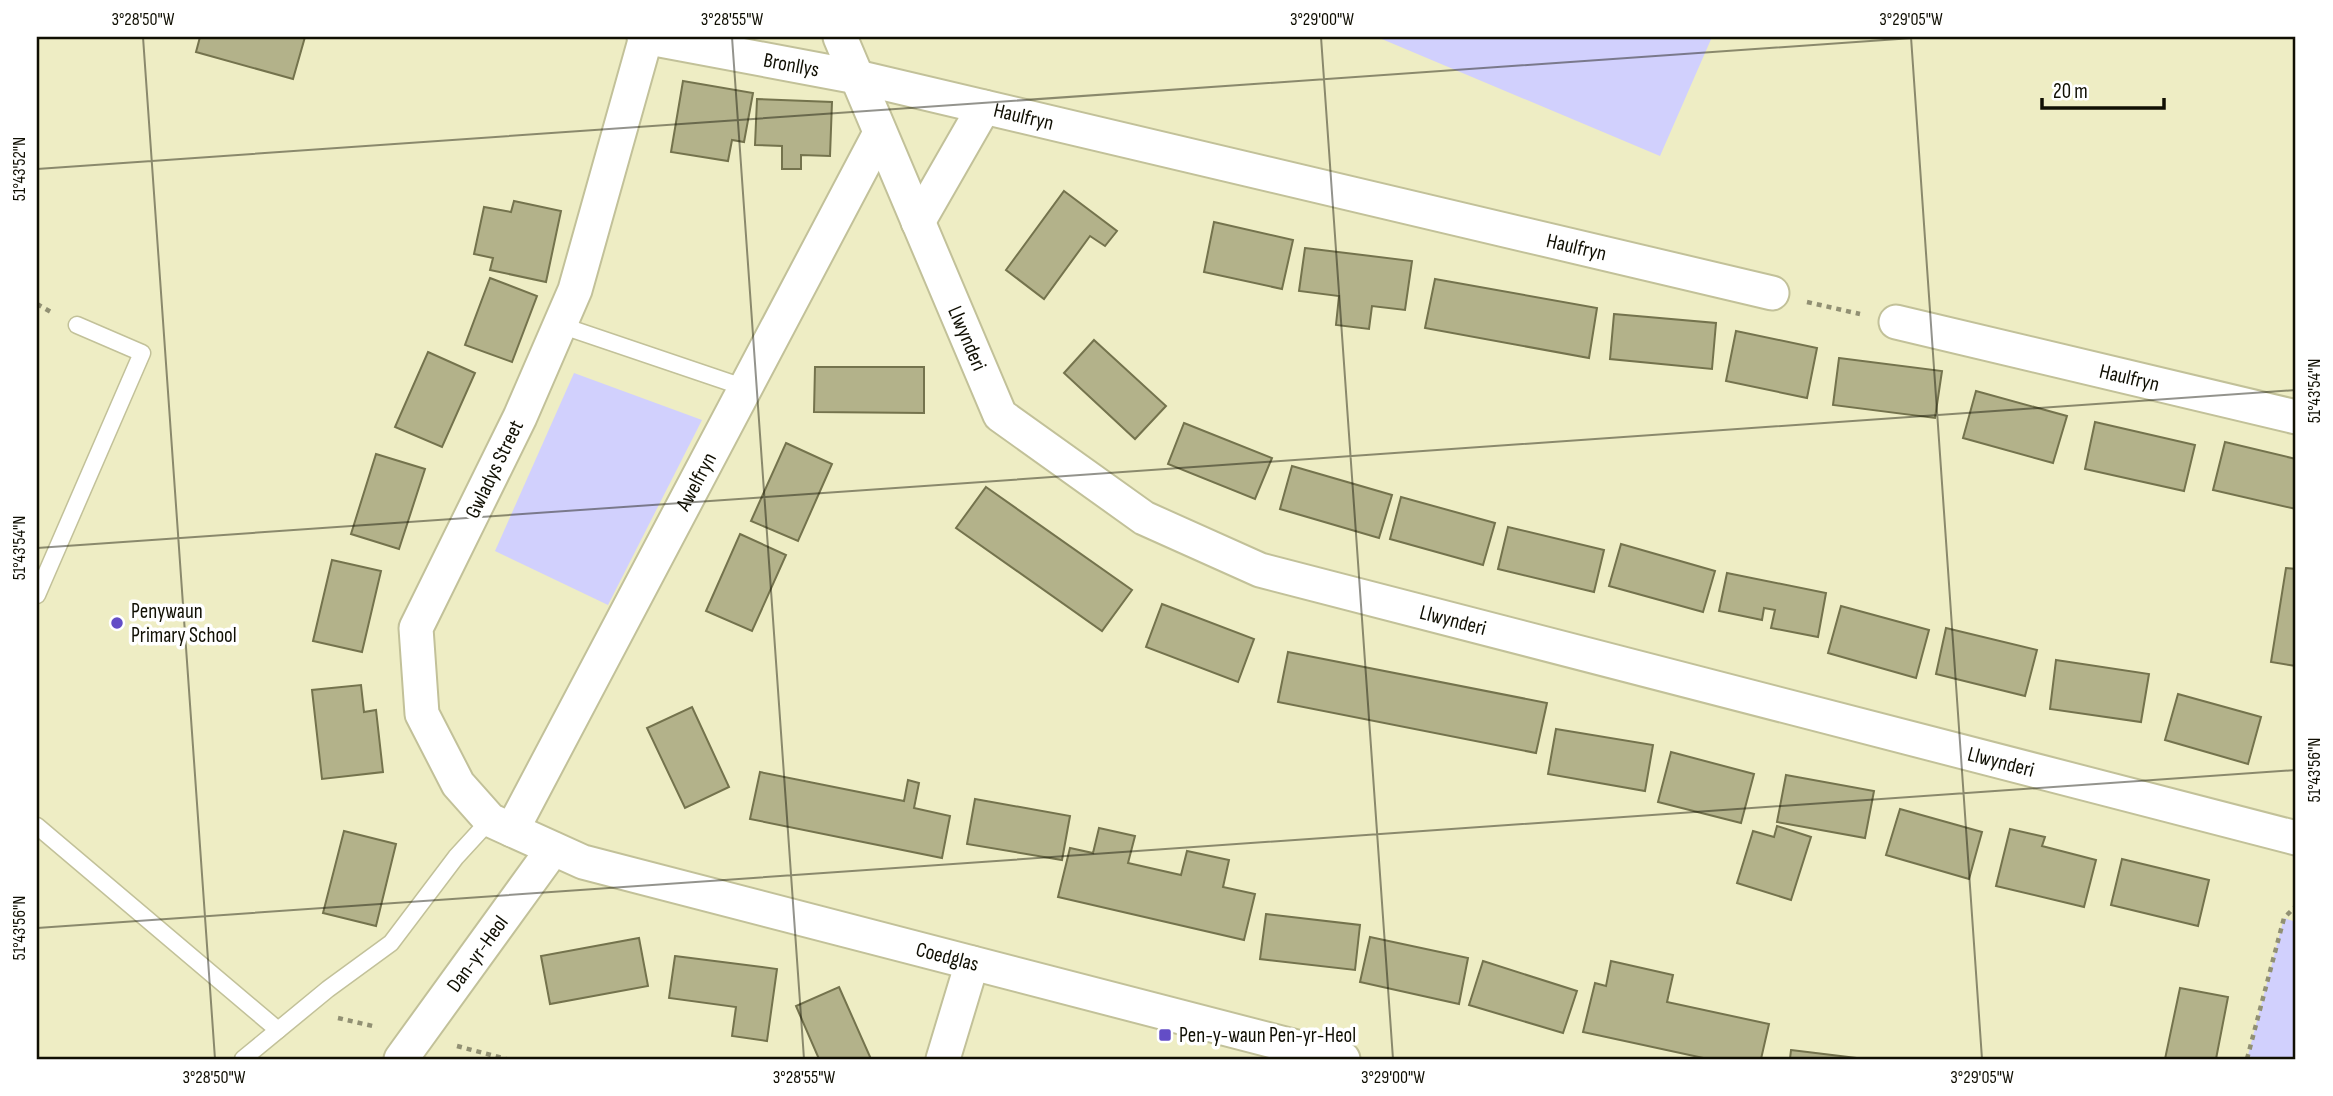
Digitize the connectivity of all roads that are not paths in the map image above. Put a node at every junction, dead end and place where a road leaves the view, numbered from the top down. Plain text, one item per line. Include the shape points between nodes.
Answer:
1 (645, 37) edge
2 (840, 37) edge
3 (857, 77) junction
4 (984, 107) junction
5 (880, 133) junction
6 (918, 222) junction
7 (1772, 293) road end
8 (1896, 322) road end
9 (77, 325) dead end
10 (560, 325) junction
11 (746, 388) junction
12 (2296, 417) edge
13 (37, 595) edge
14 (37, 825) edge
15 (501, 825) junction
16 (2296, 838) edge
17 (553, 849) junction
18 (972, 963) junction
19 (278, 1030) junction
20 (243, 1059) edge
21 (401, 1059) edge
22 (943, 1059) edge
23 (1343, 1059) edge

1 - 3 street, Bronllys
1 - 10 street, Gwladys Street via 575,290
2 - 3 street, Llwynderi
3 - 4 street, Haulfryn
3 - 5 street, Llwynderi
4 - 6 street
4 - 7 street, Haulfryn
5 - 6 street, Llwynderi
5 - 11 street, Awelfryn
6 - 16 street, Llwynderi via 1000,415 1144,519 1260,570
8 - 12 street, Haulfryn
9 - 13 lane via 142,354
10 - 11 lane
10 - 15 street, Gwladys Street via 416,628 422,714 458,784
11 - 15 street, Awelfryn
14 - 19 lane
15 - 17 street, Gwladys Street
15 - 19 lane via 456,857 391,943
17 - 18 street, Coedglas via 583,862
17 - 21 street, Dan-yr-Heol
18 - 22 street
18 - 23 street, Coedglas
19 - 20 lane

